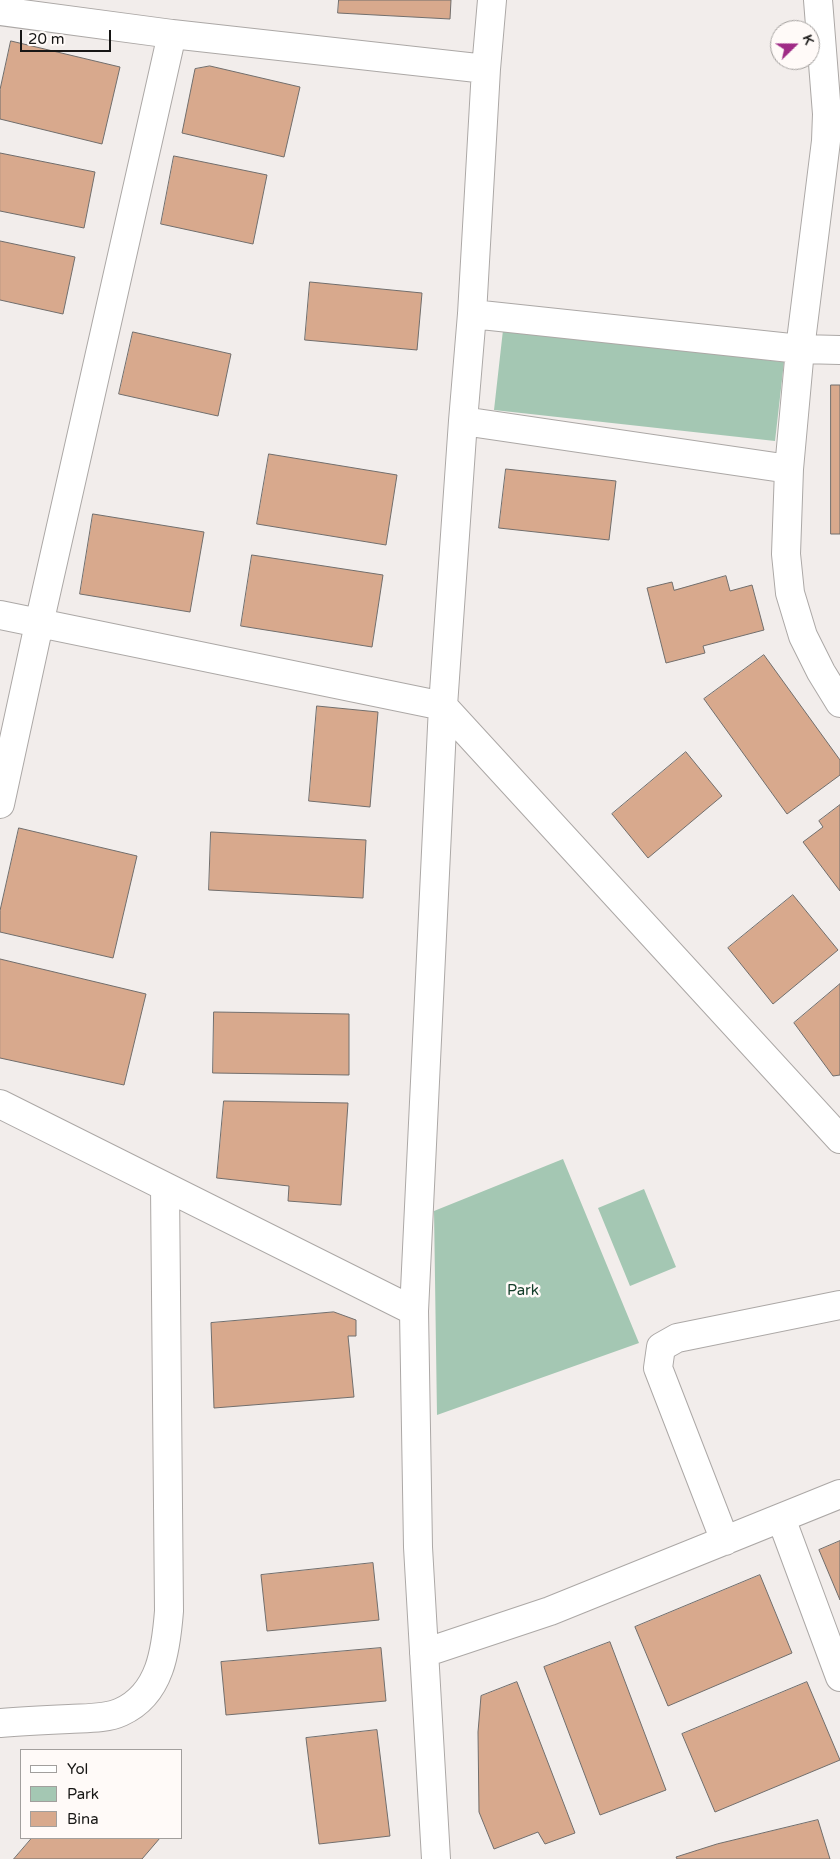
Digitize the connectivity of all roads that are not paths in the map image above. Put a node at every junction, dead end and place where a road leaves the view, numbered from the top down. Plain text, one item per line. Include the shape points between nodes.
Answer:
1 (492, 0) edge
2 (818, 0) edge
3 (0, 11) edge
4 (172, 34) junction
5 (486, 69) junction
6 (833, 141) edge
7 (472, 314) junction
8 (800, 349) junction
9 (840, 350) edge
10 (463, 421) junction
11 (789, 469) junction
12 (0, 615) edge
13 (39, 624) junction
14 (840, 703) edge
15 (443, 706) junction
16 (0, 804) edge
17 (0, 1104) edge
18 (838, 1134) edge
19 (165, 1187) junction
20 (840, 1305) edge
21 (414, 1311) junction
22 (840, 1494) edge
23 (781, 1518) junction
24 (725, 1541) junction
25 (424, 1653) junction
26 (840, 1677) edge
27 (0, 1723) edge
28 (436, 1859) edge

1 - 5 street
2 - 6 street via 827,114
3 - 4 street
4 - 5 street
4 - 13 street
5 - 7 street
6 - 8 street
7 - 8 street
7 - 10 street
8 - 9 street
8 - 11 street
10 - 11 street
10 - 15 street
11 - 14 street via 786,554 790,593 803,636
12 - 13 street
13 - 15 street
13 - 16 street
15 - 18 street
15 - 21 street
17 - 19 street
19 - 21 street
19 - 27 street via 169,1611 167,1642 160,1668 151,1687 138,1702 121,1712 104,1717
20 - 24 street via 676,1338 661,1347 658,1368
21 - 25 street via 418,1547
22 - 23 street
23 - 24 street
23 - 26 street
24 - 25 street via 550,1612
25 - 28 street

